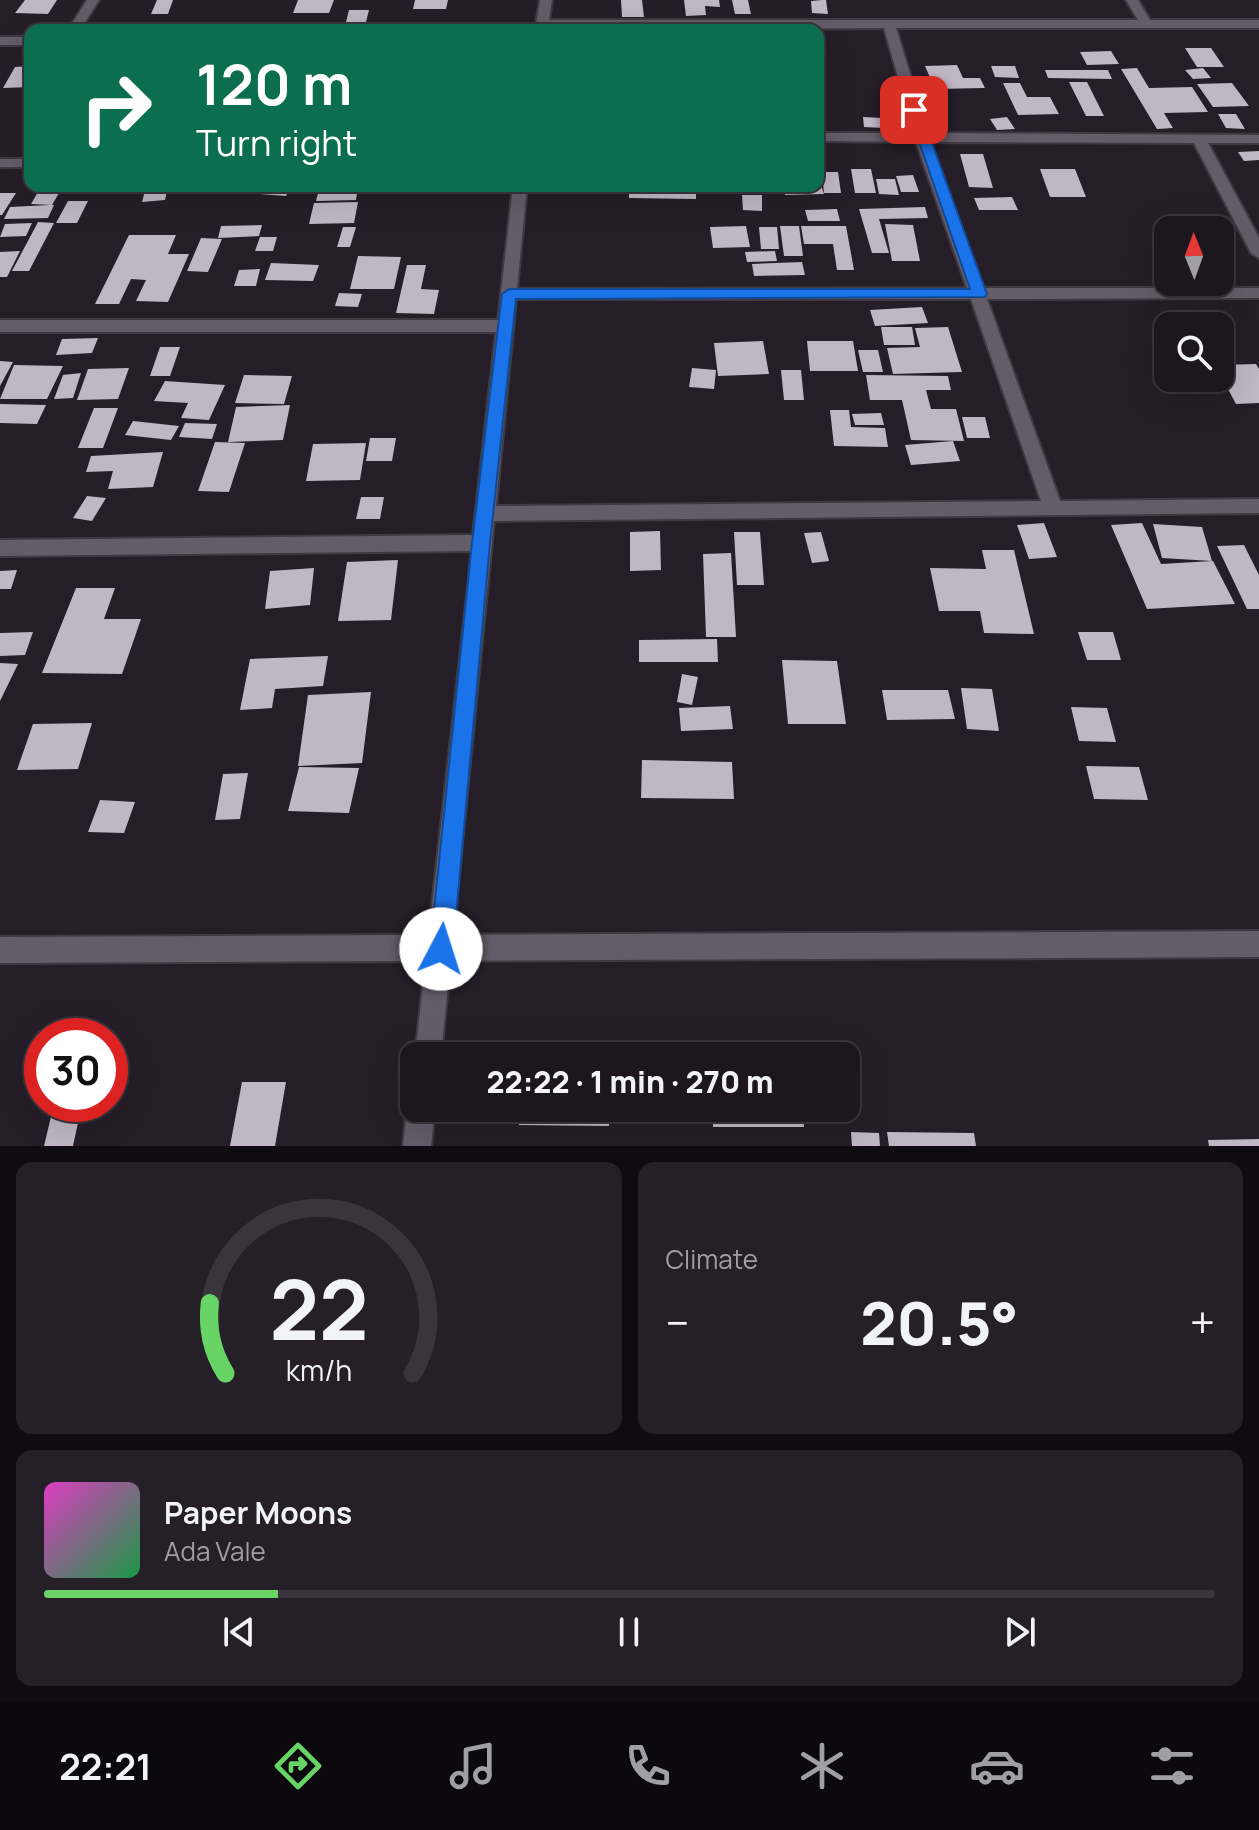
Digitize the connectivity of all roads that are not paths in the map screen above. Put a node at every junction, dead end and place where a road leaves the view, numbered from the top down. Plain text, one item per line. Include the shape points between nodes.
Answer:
1 (93, 0) edge
2 (546, 0) edge
3 (1132, 0) edge
4 (78, 24) edge
5 (542, 24) edge
6 (889, 24) junction
7 (1146, 24) junction
8 (1259, 24) edge
9 (824, 26) edge
10 (0, 41) edge
11 (24, 41) edge
12 (824, 137) edge
13 (922, 138) junction
14 (1199, 139) junction
15 (1259, 139) edge
16 (0, 163) edge
17 (24, 163) edge
18 (519, 192) edge
19 (1259, 253) edge
20 (1259, 293) edge
21 (509, 294) junction
22 (979, 294) junction
23 (0, 326) edge
24 (505, 326) junction
25 (1052, 506) junction
26 (1259, 506) edge
27 (485, 514) junction
28 (481, 543) junction
29 (0, 548) edge
30 (1259, 944) edge
31 (441, 949) junction
32 (0, 950) edge
33 (430, 1042) edge
34 (420, 1122) edge
35 (417, 1146) edge

1 - 4 street
2 - 5 street
3 - 7 street
6 - 7 street
6 - 9 street
6 - 13 street
7 - 8 street
10 - 11 street
12 - 13 street
13 - 14 street
13 - 22 street
14 - 15 street
14 - 19 street
16 - 17 street
18 - 21 street
20 - 22 street
21 - 22 street
21 - 24 street
22 - 25 street
23 - 24 street
24 - 27 street
25 - 26 street
25 - 27 street
27 - 28 street
28 - 29 street
28 - 31 street
30 - 31 street
31 - 32 street
31 - 33 street
34 - 35 street

